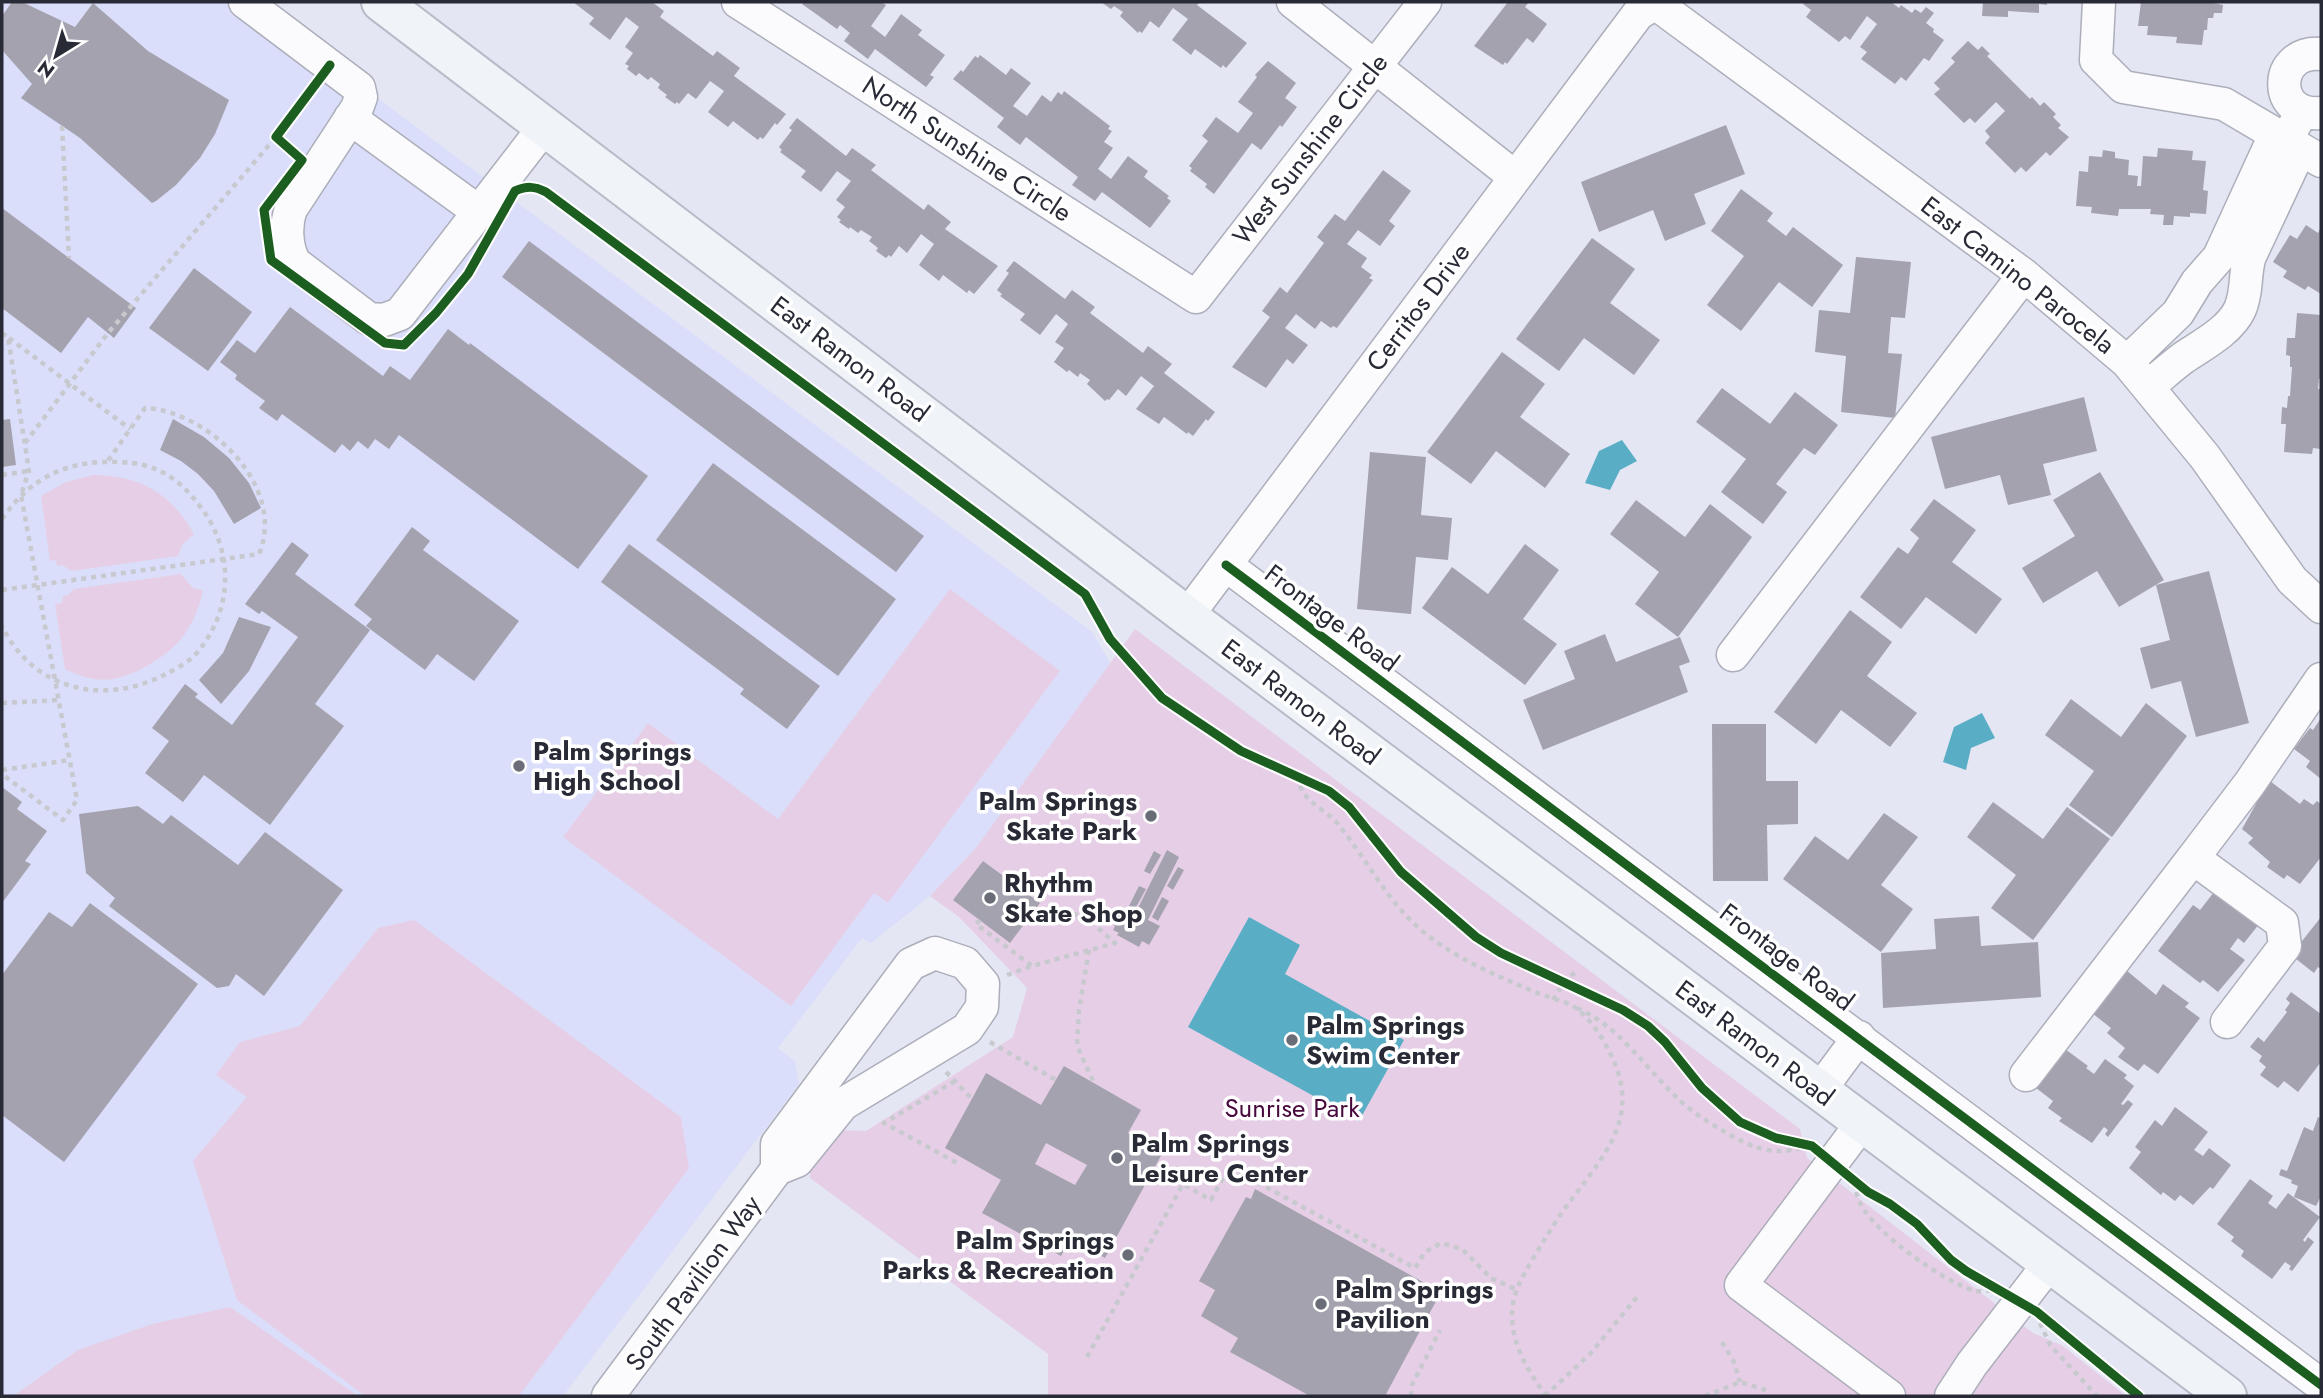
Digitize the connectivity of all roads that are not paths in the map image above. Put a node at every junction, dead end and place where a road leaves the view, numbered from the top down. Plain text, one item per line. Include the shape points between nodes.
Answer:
1 (245, 2) edge
2 (381, 2) edge
3 (738, 2) edge
4 (1293, 2) edge
5 (1425, 2) edge
6 (2099, 2) edge
7 (1655, 3) edge
8 (2321, 54) edge
9 (1374, 66) junction
10 (2312, 113) edge
11 (350, 118) junction
12 (545, 126) junction
13 (2287, 140) junction
14 (2321, 162) edge
15 (1515, 177) junction
16 (479, 212) junction
17 (2215, 262) junction
18 (2024, 275) junction
19 (2246, 280) junction
20 (1196, 297) joint
21 (2127, 362) junction
22 (2149, 386) junction
23 (1226, 565) junction
24 (2321, 607) edge
25 (1187, 616) junction
26 (1734, 655) dead end
27 (2321, 679) edge
28 (2193, 858) junction
29 (2227, 1022) dead end
30 (1859, 1037) junction
31 (2026, 1075) dead end
32 (1819, 1091) junction
33 (1862, 1123) junction
34 (777, 1169) junction
35 (2049, 1264) junction
36 (2321, 1385) edge
37 (608, 1396) edge
38 (1889, 1396) edge
39 (1951, 1396) edge
40 (2227, 1396) edge

1 - 11 street via 359,88 361,97
2 - 12 main road, East Ramon Road
3 - 20 street, North Sunshine Circle
4 - 9 street
5 - 9 street, West Sunshine Circle
6 - 13 street via 2096,60 2123,87 2224,104
7 - 15 street, Cerritos Drive via 1638,14
7 - 18 street, East Camino Parocela
8 - 10 street via 2301,56 2287,70 2284,90 2294,107
9 - 15 street
9 - 20 street, West Sunshine Circle
10 - 13 street
11 - 16 street
11 - 16 street via 291,209 287,230 295,262 369,319 384,320 400,313
12 - 16 street
12 - 25 main road, East Ramon Road
13 - 14 street
13 - 17 street via 2269,148
13 - 19 street via 2295,160 2250,256
15 - 23 street, Cerritos Drive
17 - 19 street
17 - 21 street via 2178,313
18 - 21 street, East Camino Parocela
18 - 26 street
19 - 22 street via 2239,312 2205,345
21 - 22 street, East Camino Parocela
22 - 24 street, East Camino Parocela via 2292,580
23 - 25 street, Cerritos Drive
23 - 30 street, Frontage Road
25 - 32 main road, East Ramon Road
27 - 28 street
28 - 29 street via 2282,923 2284,946
28 - 31 street
30 - 32 street
30 - 36 street, Frontage Road
32 - 33 main road, East Ramon Road
33 - 35 main road, East Ramon Road
33 - 38 street via 1741,1285
34 - 34 street, South Pavilion Way via 797,1161 843,1104 967,1029 982,1007 983,985 965,963 935,953 911,964 777,1144
34 - 37 street, South Pavilion Way
35 - 39 street
35 - 40 main road, East Ramon Road

